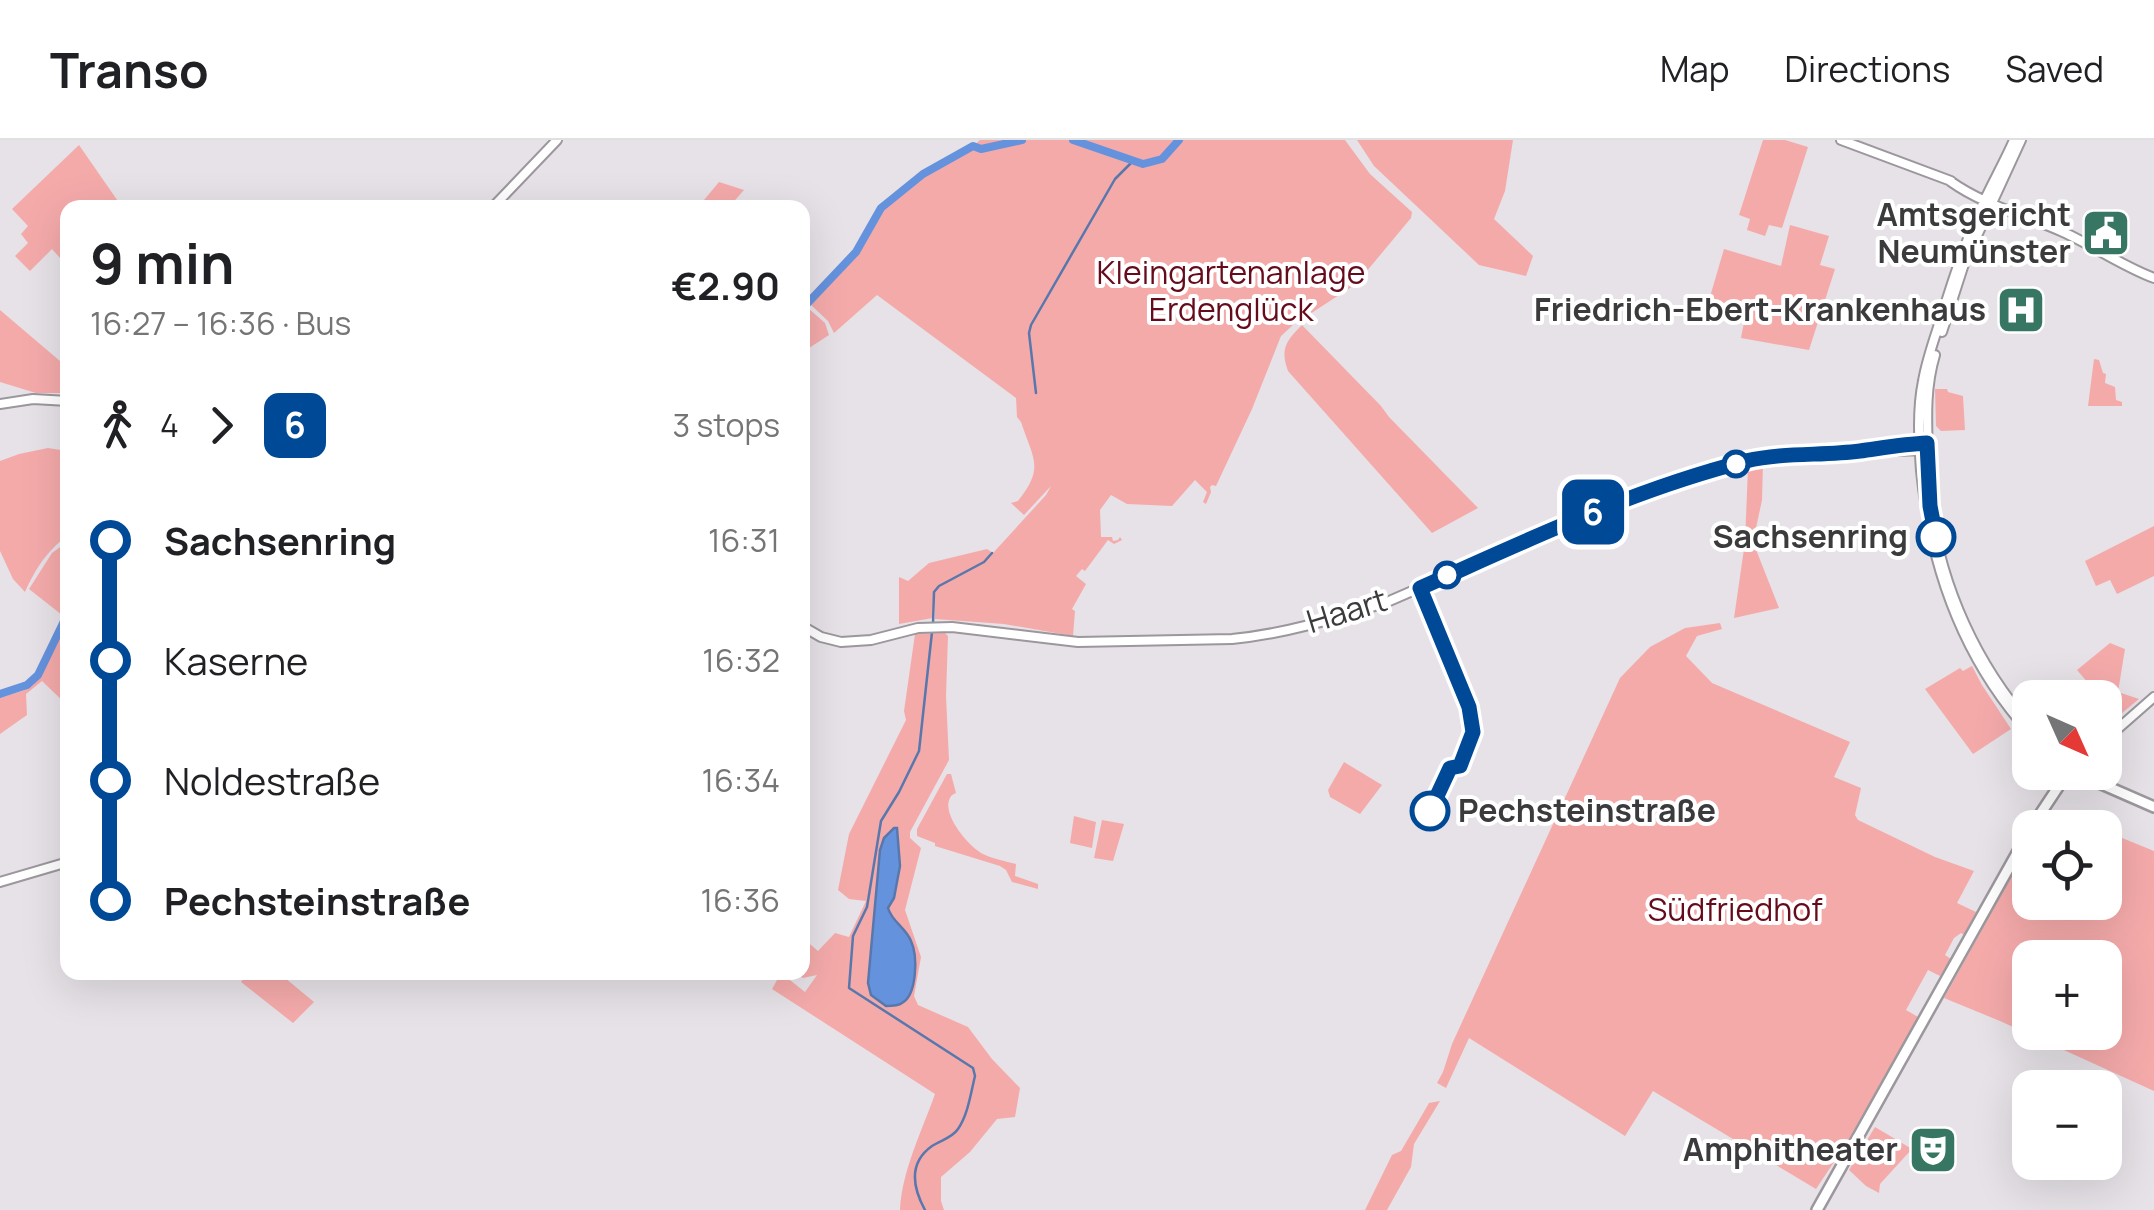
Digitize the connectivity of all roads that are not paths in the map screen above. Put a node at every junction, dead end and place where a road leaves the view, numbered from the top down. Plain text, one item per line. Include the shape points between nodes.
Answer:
1 (557, 140) edge
2 (1841, 140) edge
3 (2017, 140) edge
4 (500, 200) edge
5 (1989, 200) junction
6 (2154, 278) edge
7 (60, 400) edge
8 (0, 404) edge
9 (1919, 431) junction
10 (1898, 444) junction
11 (1924, 447) junction
12 (1864, 451) junction
13 (810, 630) edge
14 (2154, 697) edge
15 (2012, 700) edge
16 (2012, 709) edge
17 (2122, 725) edge
18 (2114, 790) edge
19 (2154, 807) edge
20 (2012, 863) edge
21 (60, 864) edge
22 (0, 882) edge
23 (1817, 1210) edge

1 - 4 main road
2 - 5 main road
3 - 5 main road
5 - 6 main road
5 - 9 main road via 1963,252 1926,368
5 - 11 main road via 1932,363
7 - 8 main road
9 - 10 main road
9 - 11 main road
10 - 11 main road, Haart
10 - 12 main road, Haart
11 - 12 main road, Haart
11 - 15 main road via 1950,588 1987,666
11 - 16 main road via 1927,520 1945,590 1983,670
12 - 13 main road, Haart via 1736,464 1601,509 1387,602 1252,637 1078,642 930,627 850,642
14 - 17 main road
18 - 19 main road
20 - 23 main road
21 - 22 main road

